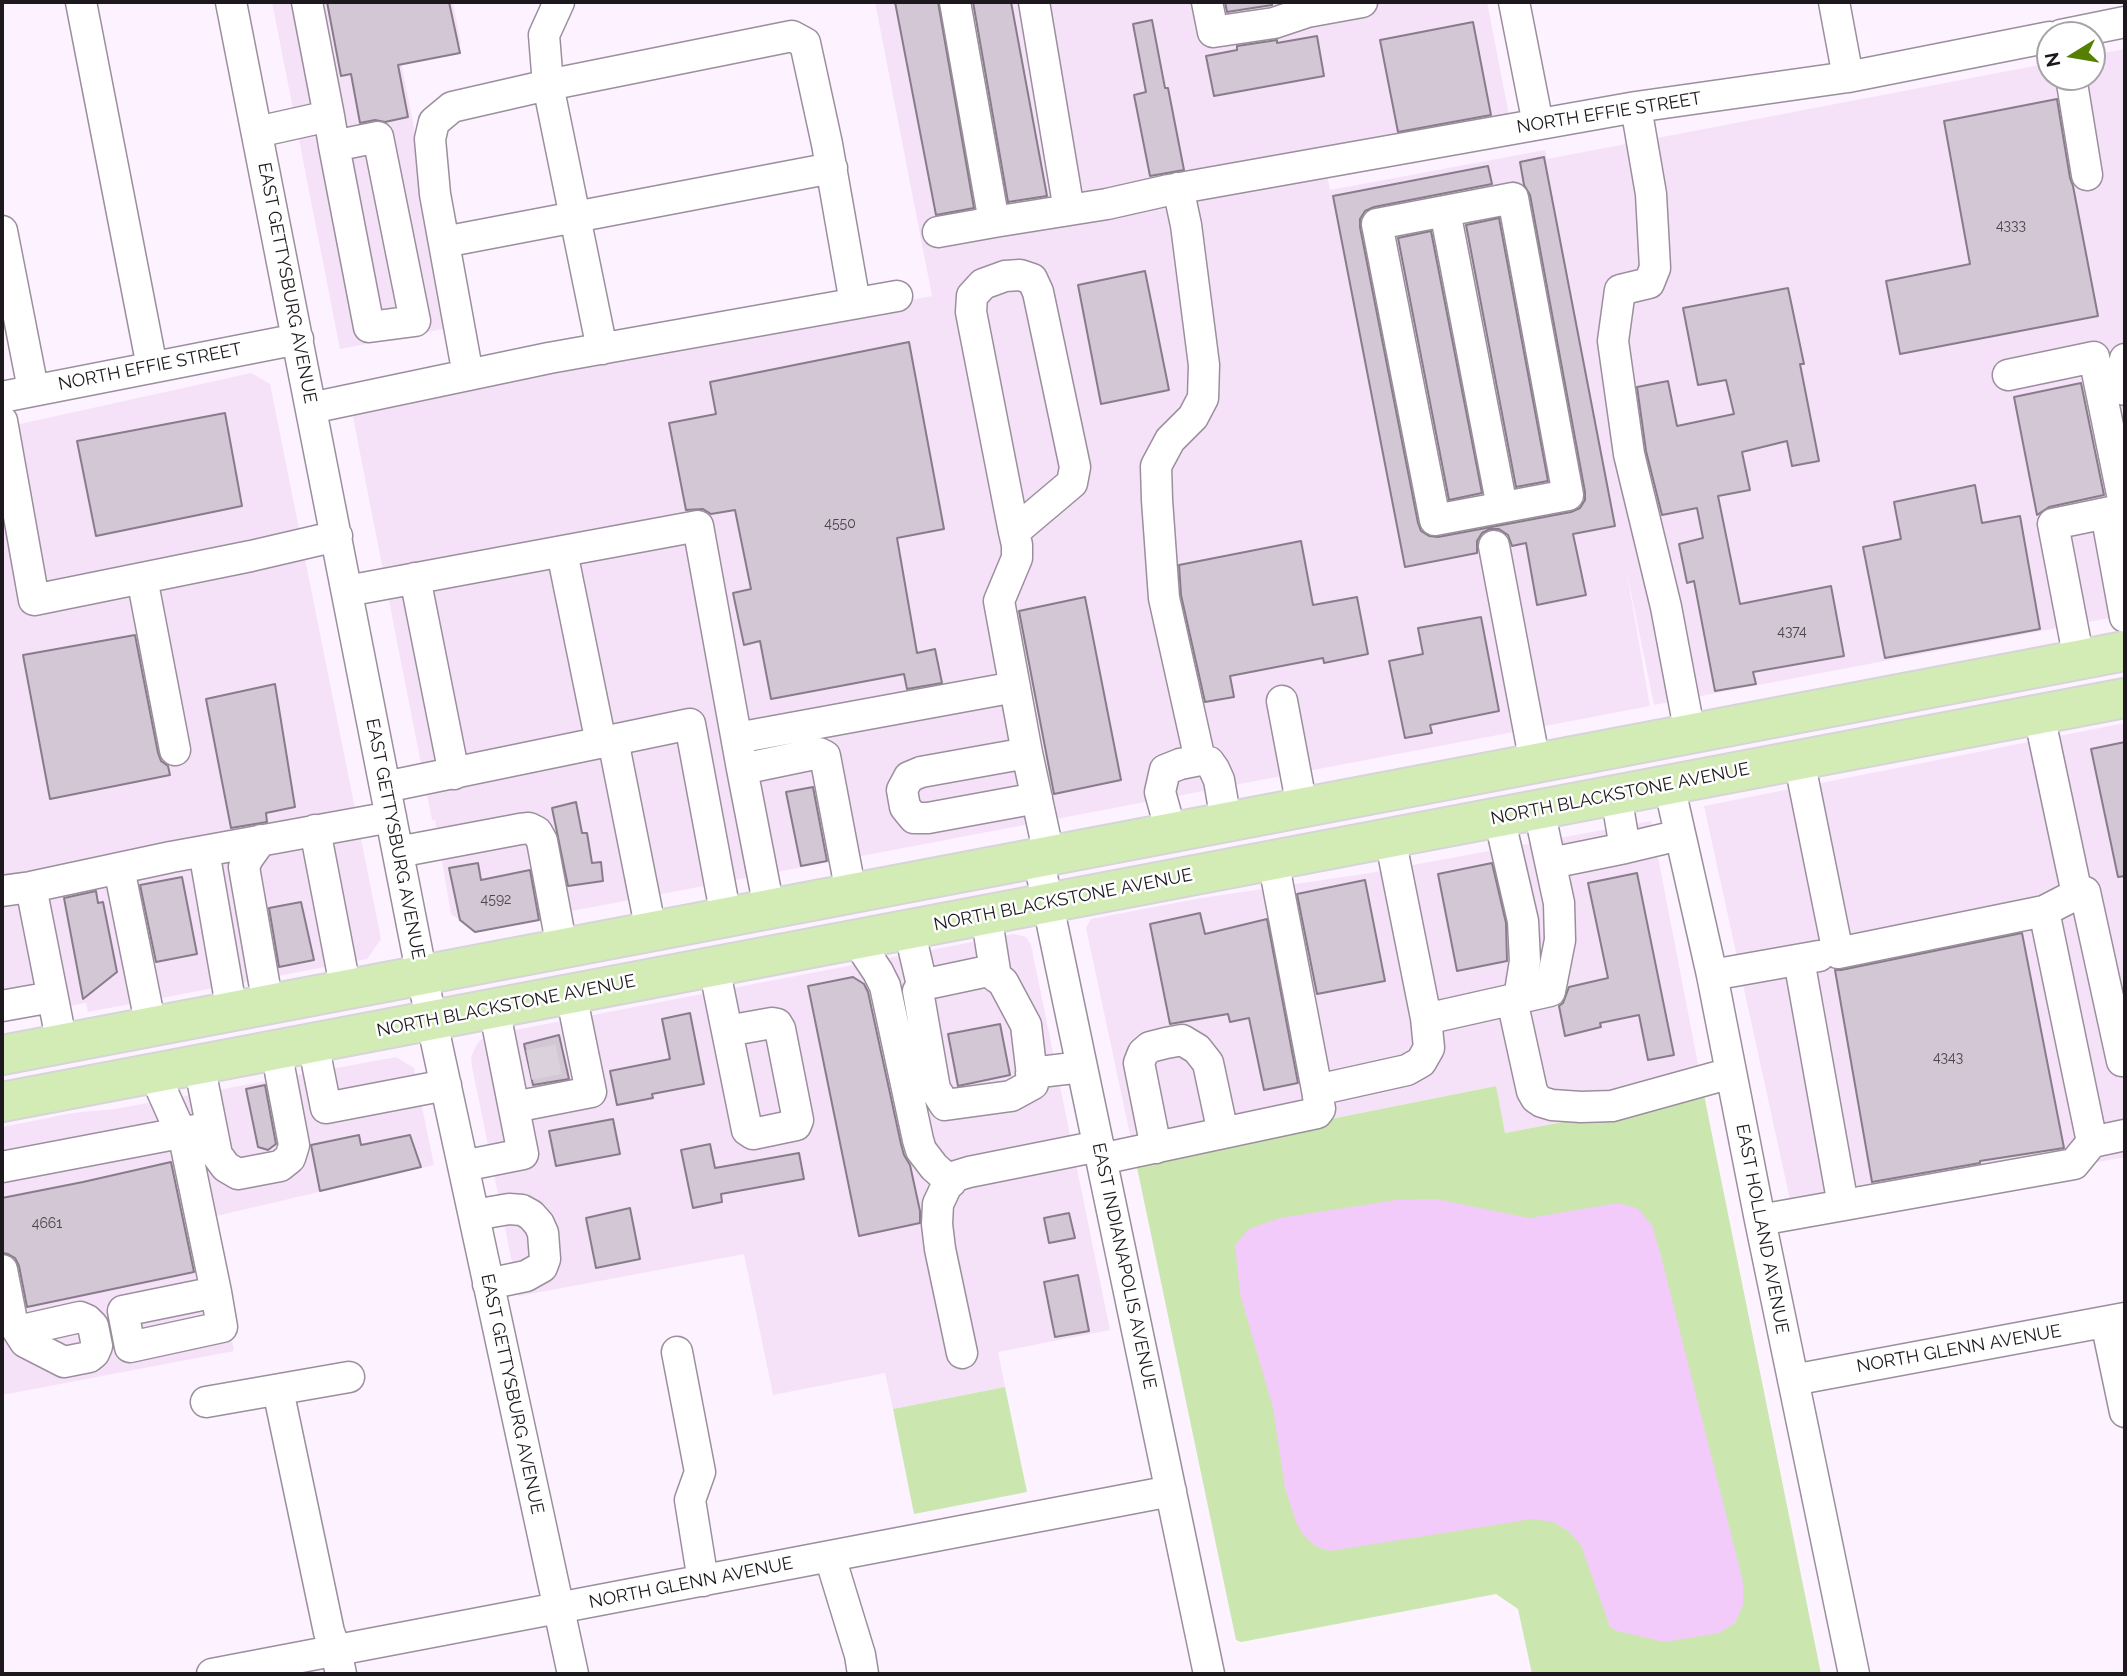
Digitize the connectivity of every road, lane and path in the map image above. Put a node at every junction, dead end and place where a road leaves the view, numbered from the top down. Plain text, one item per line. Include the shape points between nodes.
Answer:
1 (81, 2) edge
2 (232, 2) edge
3 (307, 2) edge
4 (559, 2) edge
5 (955, 2) edge
6 (1034, 2) edge
7 (1207, 2) edge
8 (1362, 2) edge
9 (1514, 2) edge
10 (1833, 2) edge
11 (1306, 7) edge
12 (2125, 22) edge
13 (2106, 26) edge
14 (2036, 40) edge
15 (1848, 77) junction
16 (548, 85) junction
17 (2073, 91) edge
18 (1636, 107) junction
19 (329, 116) junction
20 (1538, 124) junction
21 (257, 132) junction
22 (334, 146) junction
23 (832, 169) junction
24 (2087, 175) dead end
25 (1174, 189) junction
26 (1069, 210) junction
27 (1444, 211) junction
28 (575, 217) junction
29 (994, 222) junction
30 (2, 231) edge
31 (938, 232) dead end
32 (444, 242) junction
33 (897, 296) dead end
34 (855, 303) junction
35 (298, 339) junction
36 (602, 349) junction
37 (2125, 359) edge
38 (152, 367) junction
39 (468, 375) junction
40 (2008, 375) dead end
41 (33, 389) junction
42 (2125, 390) edge
43 (2, 397) edge
44 (311, 408) junction
45 (2, 421) edge
46 (2106, 513) junction
47 (1493, 521) junction
48 (1014, 532) junction
49 (337, 536) junction
50 (562, 552) junction
51 (142, 578) junction
52 (415, 578) junction
53 (347, 591) junction
54 (2125, 617) edge
55 (2125, 652) edge
56 (2079, 660) junction
57 (1015, 687) junction
58 (2125, 698) edge
59 (1282, 701) dead end
60 (1823, 709) junction
61 (2039, 715) junction
62 (690, 724) junction
63 (735, 727) junction
64 (1690, 734) junction
65 (607, 741) junction
66 (1647, 742) junction
67 (175, 750) dead end
68 (1027, 753) junction
69 (1200, 760) junction
70 (1799, 760) junction
71 (1535, 763) junction
72 (742, 769) junction
73 (454, 774) junction
74 (1669, 785) junction
75 (385, 787) junction
76 (1616, 795) junction
77 (1037, 798) junction
78 (1302, 807) junction
79 (1539, 810) junction
80 (391, 817) junction
81 (1499, 817) junction
82 (1226, 821) junction
83 (315, 830) junction
84 (1171, 832) junction
85 (1680, 835) junction
86 (1390, 838) junction
87 (261, 840) junction
88 (1625, 848) junction
89 (204, 851) junction
90 (398, 852) junction
91 (1044, 856) junction
92 (1273, 860) junction
93 (1551, 863) junction
94 (119, 868) junction
95 (31, 887) junction
96 (2, 891) edge
97 (851, 893) junction
98 (2077, 894) junction
99 (1048, 902) junction
100 (769, 908) junction
101 (2044, 911) junction
102 (986, 914) junction
103 (726, 917) junction
104 (909, 929) junction
105 (651, 931) junction
106 (856, 939) junction
107 (562, 948) junction
108 (1838, 953) junction
109 (1799, 960) junction
110 (713, 967) junction
111 (422, 975) junction
112 (1712, 975) junction
113 (996, 976) junction
114 (922, 985) junction
115 (346, 990) junction
116 (571, 994) junction
117 (52, 997) junction
118 (1516, 999) junction
119 (2, 1006) edge
120 (494, 1008) junction
121 (250, 1009) junction
122 (1426, 1018) junction
123 (432, 1020) junction
124 (151, 1027) junction
125 (727, 1031) dead end
126 (313, 1043) junction
127 (62, 1044) junction
128 (276, 1050) junction
129 (2, 1055) edge
130 (2124, 1060) edge
131 (199, 1065) junction
132 (1082, 1067) junction
133 (154, 1073) junction
134 (1031, 1073) junction
135 (1731, 1073) junction
136 (2078, 1073) junction
137 (446, 1085) junction
138 (1317, 1090) junction
139 (2, 1102) edge
140 (514, 1107) junction
141 (212, 1127) junction
142 (181, 1132) junction
143 (1223, 1133) junction
144 (2125, 1135) edge
145 (2092, 1142) junction
146 (1156, 1147) junction
147 (1100, 1152) junction
148 (463, 1166) junction
149 (2, 1167) edge
150 (951, 1182) junction
151 (1843, 1205) junction
152 (474, 1215) junction
153 (1760, 1220) junction
154 (2, 1270) edge
155 (488, 1283) junction
156 (216, 1292) dead end
157 (2116, 1320) edge
158 (18, 1331) dead end
159 (677, 1352) dead end
160 (962, 1353) dead end
161 (349, 1377) dead end
162 (1793, 1380) junction
163 (278, 1390) junction
164 (206, 1402) dead end
165 (2125, 1412) edge
166 (1171, 1491) junction
167 (830, 1557) junction
168 (703, 1581) junction
169 (558, 1609) junction
170 (348, 1662) edge
171 (212, 1674) edge
172 (573, 1674) edge
173 (863, 1674) edge
174 (1209, 1674) edge
175 (1854, 1674) edge

1 - 38 street
2 - 21 street, EAST GETTYSBURG AVENUE
3 - 19 street
4 - 16 street via 544,35
5 - 29 street
6 - 26 street
7 - 11 street via 1213,32 1274,23
8 - 11 street
9 - 20 street
10 - 15 street
12 - 13 street
14 - 15 street, NORTH EFFIE STREET
15 - 18 street, NORTH EFFIE STREET
16 - 23 street via 792,36 805,43
16 - 28 street
16 - 32 street via 452,107 434,122 430,139
17 - 24 street
18 - 20 street, NORTH EFFIE STREET
18 - 64 street via 1651,194 1655,268 1649,284 1620,290 1613,341 1629,454 1666,607
19 - 21 street
19 - 22 street
20 - 25 street, NORTH EFFIE STREET
21 - 35 street, EAST GETTYSBURG AVENUE
22 - 22 street via 369,327 415,321 378,137
23 - 28 street
23 - 34 street
25 - 26 street, NORTH EFFIE STREET
25 - 69 street via 1186,225 1204,365 1203,398 1156,466 1157,500 1164,598
26 - 29 street, NORTH EFFIE STREET
27 - 47 street
27 - 47 street via 1377,224 1435,520
27 - 47 street via 1513,198 1568,495
28 - 32 street
28 - 36 street
29 - 31 street, NORTH EFFIE STREET
30 - 41 street
32 - 39 street
33 - 34 street
34 - 36 street
35 - 38 street, NORTH EFFIE STREET
35 - 44 street, EAST GETTYSBURG AVENUE
36 - 39 street
37 - 42 street
38 - 41 street, NORTH EFFIE STREET
39 - 44 street
40 - 46 street via 2094,357 2125,509
41 - 43 street, NORTH EFFIE STREET
44 - 49 street, EAST GETTYSBURG AVENUE
45 - 51 street via 34,600
46 - 54 street
46 - 56 street via 2053,524
47 - 71 street
48 - 48 street, EAST INDIANAPOLIS AVENUE via 971,312 972,296 984,284 1020,275 1032,279 1038,292 1075,467 1072,483
48 - 57 street, EAST INDIANAPOLIS AVENUE via 1017,558 999,601
49 - 51 street
49 - 53 street, EAST GETTYSBURG AVENUE
50 - 52 street
50 - 63 street via 698,526
50 - 65 street
51 - 67 street
52 - 53 street
52 - 73 street
53 - 75 street, EAST GETTYSBURG AVENUE
55 - 56 main road
56 - 60 main road
57 - 63 street
57 - 68 street, EAST INDIANAPOLIS AVENUE
58 - 61 main road, NORTH BLACKSTONE AVENUE
59 - 78 street
60 - 64 main road
60 - 74 main road via 1807,727 1785,736 1686,758 1677,764
61 - 70 main road, NORTH BLACKSTONE AVENUE
61 - 98 street
62 - 63 street
62 - 65 street
62 - 103 street
63 - 72 street
64 - 66 main road
65 - 73 street
65 - 105 street
66 - 71 main road
66 - 81 main road via 1643,762 1522,789 1508,797
68 - 77 street, EAST INDIANAPOLIS AVENUE
68 - 77 street via 909,777 902,790 905,807 914,818 928,818
69 - 82 street via 1209,762 1219,780
69 - 84 street via 1165,770 1160,792
70 - 74 main road, NORTH BLACKSTONE AVENUE
70 - 108 street
71 - 78 main road
72 - 97 street via 819,753 825,756
72 - 100 street
73 - 75 street
74 - 76 main road, NORTH BLACKSTONE AVENUE
74 - 85 street, EAST HOLLAND AVENUE
75 - 80 street, EAST GETTYSBURG AVENUE
76 - 79 main road, NORTH BLACKSTONE AVENUE
76 - 88 street
77 - 91 street, EAST INDIANAPOLIS AVENUE
78 - 82 main road
79 - 81 main road, NORTH BLACKSTONE AVENUE
79 - 93 street
80 - 83 street
80 - 90 street, EAST GETTYSBURG AVENUE
81 - 86 main road, NORTH BLACKSTONE AVENUE
81 - 118 street via 1523,921 1525,961
82 - 84 main road
83 - 87 street
83 - 115 street
84 - 91 main road
85 - 88 street
85 - 112 street, EAST HOLLAND AVENUE
86 - 92 main road, NORTH BLACKSTONE AVENUE
86 - 122 street
87 - 89 street
87 - 121 street via 244,867
88 - 93 street
89 - 94 street
89 - 121 street
90 - 107 street via 520,829 537,832
90 - 111 street, EAST GETTYSBURG AVENUE
91 - 97 main road
91 - 99 street, EAST INDIANAPOLIS AVENUE
92 - 99 main road, NORTH BLACKSTONE AVENUE
92 - 138 street
93 - 118 street via 1560,940 1552,983 1550,990
94 - 95 street
94 - 124 street
95 - 96 street
95 - 117 street
97 - 100 main road
98 - 101 street
98 - 130 street via 2085,892
99 - 102 main road, NORTH BLACKSTONE AVENUE
99 - 132 street, EAST INDIANAPOLIS AVENUE
100 - 103 main road
101 - 108 street
101 - 136 street
102 - 104 main road, NORTH BLACKSTONE AVENUE
102 - 113 street
103 - 105 main road
104 - 106 main road, NORTH BLACKSTONE AVENUE
104 - 114 street
105 - 107 main road
106 - 110 main road, NORTH BLACKSTONE AVENUE
106 - 150 street via 886,986 921,1150
107 - 111 main road
108 - 109 street
109 - 112 street
109 - 151 street
110 - 116 main road, NORTH BLACKSTONE AVENUE
110 - 125 street
111 - 115 main road
111 - 123 street, EAST GETTYSBURG AVENUE
112 - 135 street, EAST HOLLAND AVENUE
113 - 114 street via 988,971
113 - 134 street via 1026,1025
114 - 134 street via 918,990 935,1089 944,1105 1011,1096 1033,1084
115 - 121 main road
116 - 120 main road, NORTH BLACKSTONE AVENUE
116 - 140 street via 574,1056 591,1092
117 - 119 street
117 - 127 street
118 - 122 street
118 - 135 street via 1532,1091 1542,1102 1612,1107
120 - 123 main road, NORTH BLACKSTONE AVENUE
120 - 140 street via 518,1067
121 - 124 main road
122 - 138 street via 1429,1048 1421,1062 1407,1070
123 - 126 main road, NORTH BLACKSTONE AVENUE
123 - 137 street, EAST GETTYSBURG AVENUE
124 - 127 main road
126 - 128 main road, NORTH BLACKSTONE AVENUE
126 - 137 street via 326,1108
127 - 129 main road
128 - 131 main road, NORTH BLACKSTONE AVENUE
128 - 141 street via 294,1145 290,1158 280,1166 238,1174 217,1155
130 - 136 street
131 - 133 main road, NORTH BLACKSTONE AVENUE
131 - 141 street
132 - 134 street
132 - 147 street, EAST INDIANAPOLIS AVENUE
133 - 139 main road, NORTH BLACKSTONE AVENUE
133 - 142 street
135 - 153 street, EAST HOLLAND AVENUE
136 - 145 street
137 - 148 street, EAST GETTYSBURG AVENUE
138 - 143 street via 1317,1114
140 - 148 street via 523,1154
141 - 142 street
142 - 149 street
142 - 156 street
143 - 146 street
143 - 146 street via 1208,1063 1197,1049 1182,1040 1174,1041 1150,1047 1139,1063
144 - 145 street
145 - 151 street via 2074,1164
146 - 147 street
147 - 150 street via 969,1172
147 - 166 street, EAST INDIANAPOLIS AVENUE
148 - 152 street, EAST GETTYSBURG AVENUE
150 - 160 street via 939,1204 937,1224
151 - 153 street
152 - 155 street, EAST GETTYSBURG AVENUE
152 - 155 street via 522,1210 531,1214 542,1233 542,1267 526,1276
153 - 162 street, EAST HOLLAND AVENUE
154 - 158 street
155 - 169 street, EAST GETTYSBURG AVENUE
157 - 162 street, NORTH GLENN AVENUE
157 - 165 street
159 - 168 street via 700,1472 690,1500
161 - 163 street
162 - 175 street, EAST HOLLAND AVENUE
163 - 164 street
163 - 170 street via 329,1632
166 - 167 street, NORTH GLENN AVENUE
166 - 174 street, EAST INDIANAPOLIS AVENUE
167 - 168 street, NORTH GLENN AVENUE
167 - 173 street
168 - 169 street, NORTH GLENN AVENUE
169 - 170 street, NORTH GLENN AVENUE
169 - 172 street, EAST GETTYSBURG AVENUE
170 - 171 street, NORTH GLENN AVENUE

